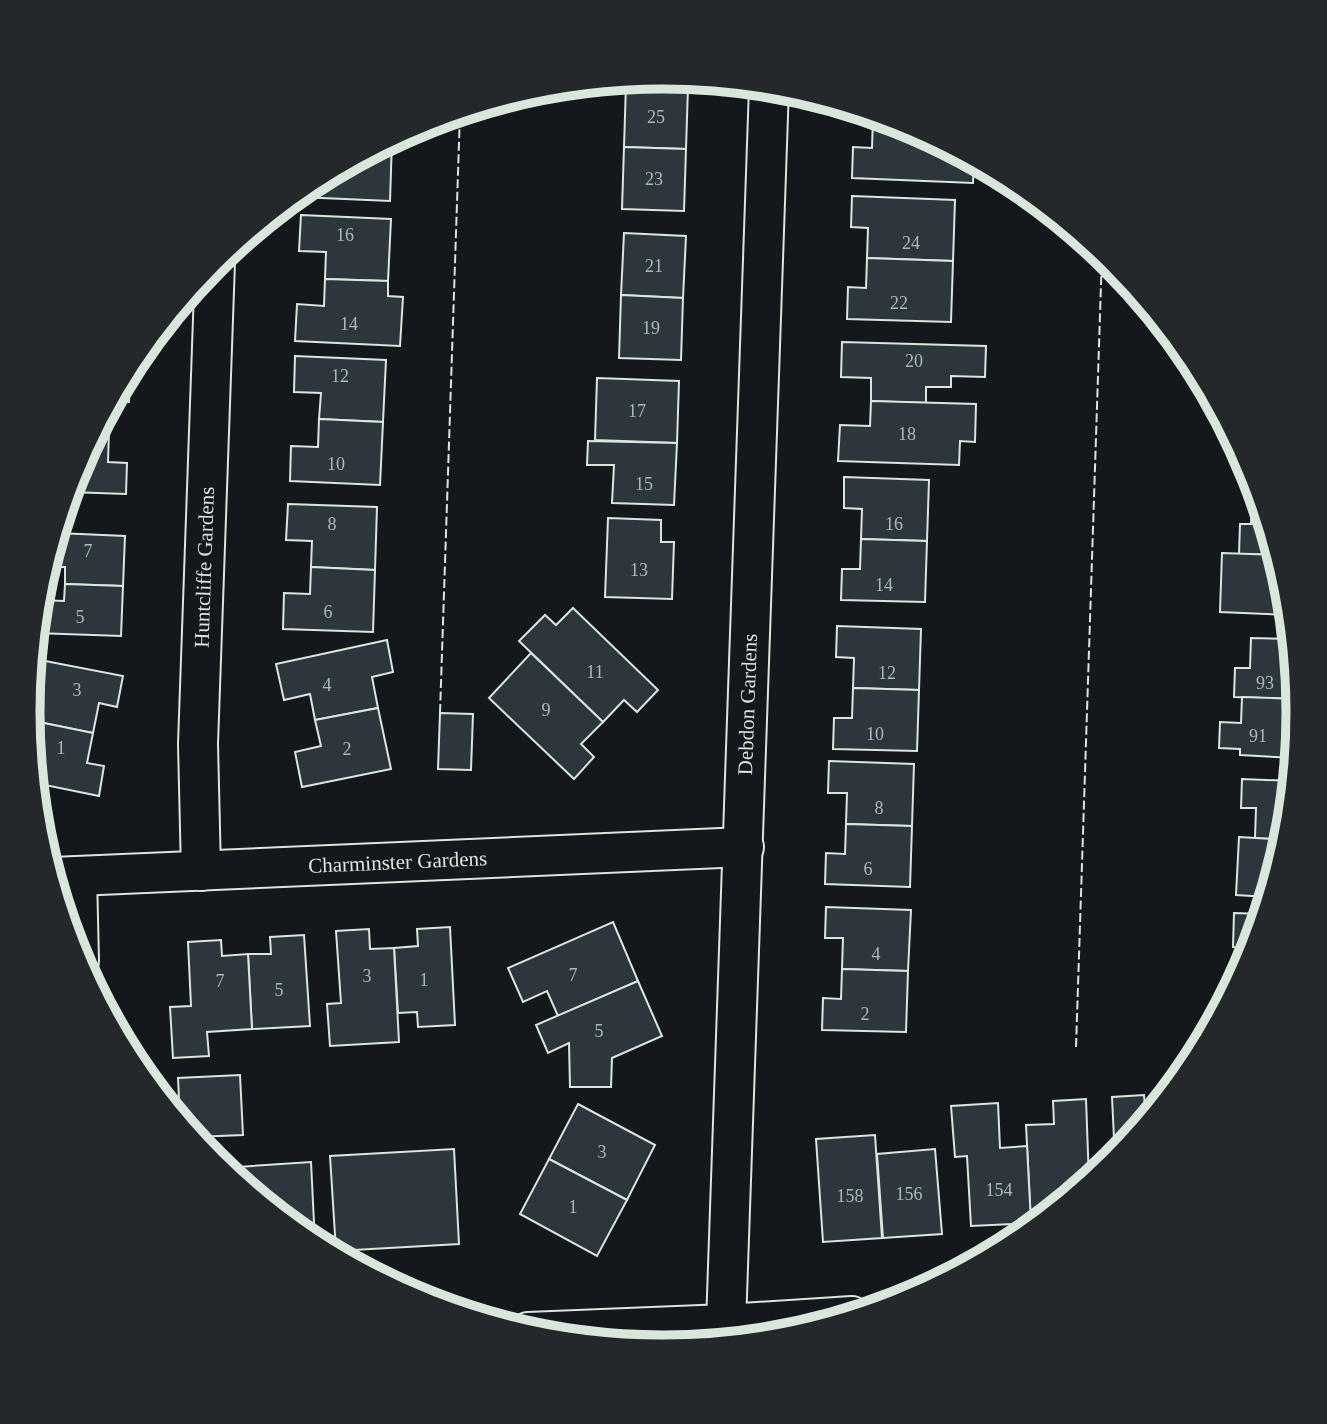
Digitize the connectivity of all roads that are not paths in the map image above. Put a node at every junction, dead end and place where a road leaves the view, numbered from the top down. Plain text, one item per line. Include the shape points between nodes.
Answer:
1 (769, 98) edge
2 (214, 280) edge
3 (744, 847) junction
4 (201, 871) junction
5 (65, 877) edge
6 (68, 897) edge
7 (802, 1319) edge
8 (726, 1324) junction
9 (581, 1330) edge

1 - 3 street, Debdon Gardens
2 - 4 street, Huntcliffe Gardens via 198,744
3 - 4 street, Charminster Gardens
3 - 8 street, Debdon Gardens
4 - 5 street, Charminster Gardens
5 - 6 street
7 - 8 street
8 - 9 street

